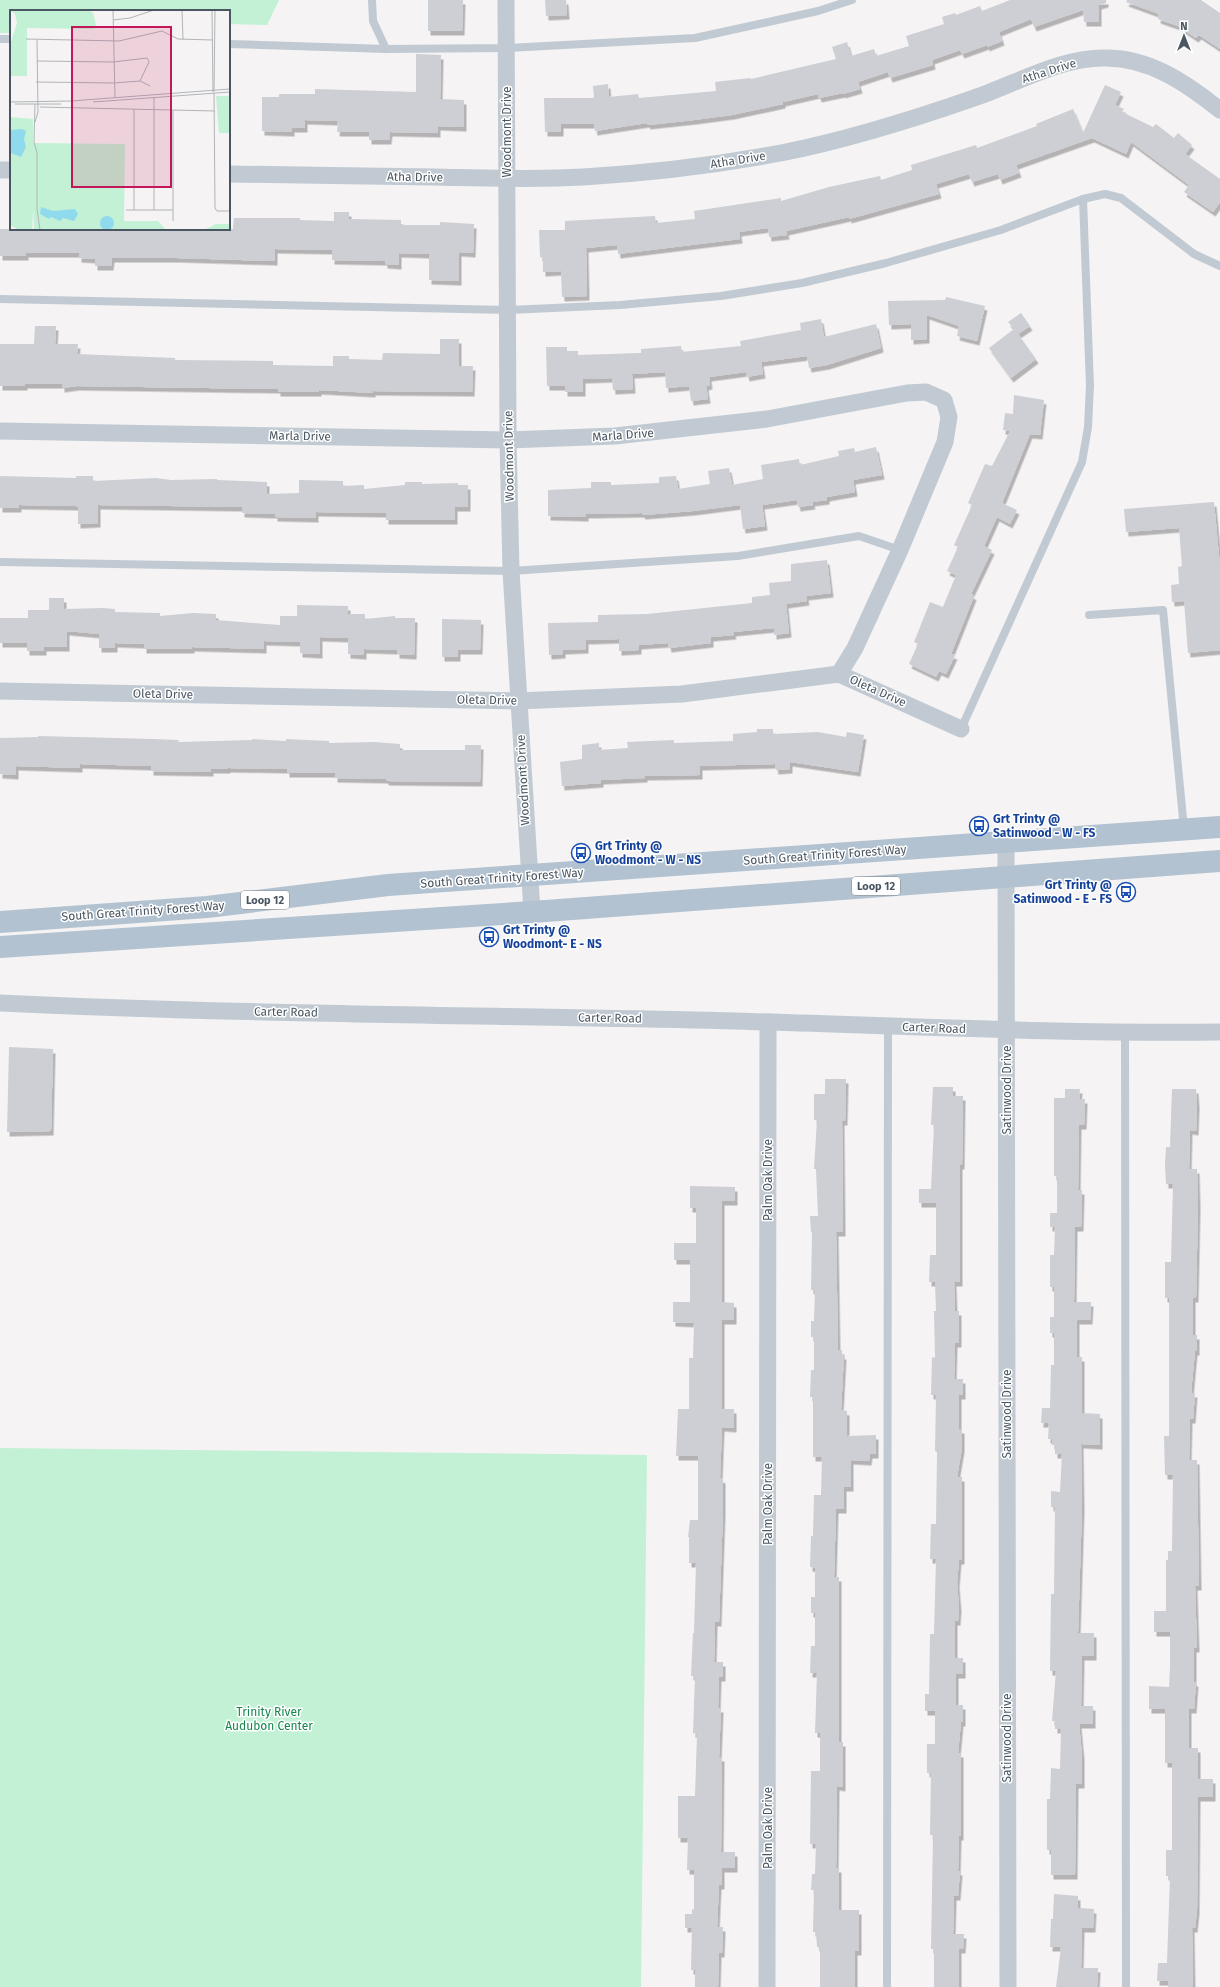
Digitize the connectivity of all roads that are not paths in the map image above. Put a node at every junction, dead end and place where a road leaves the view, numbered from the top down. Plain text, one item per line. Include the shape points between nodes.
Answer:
1 (372, 0) edge
2 (506, 0) edge
3 (852, 0) edge
4 (0, 39) edge
5 (10, 40) edge
6 (230, 44) edge
7 (507, 48) junction
8 (386, 49) junction
9 (1220, 110) edge
10 (230, 174) edge
11 (507, 178) junction
12 (1083, 199) junction
13 (1220, 266) edge
14 (0, 300) edge
15 (508, 310) junction
16 (0, 431) edge
17 (508, 440) junction
18 (900, 550) junction
19 (0, 562) edge
20 (511, 571) junction
21 (1089, 615) dead end
22 (839, 674) junction
23 (0, 691) edge
24 (518, 701) junction
25 (961, 729) joint
26 (1220, 827) edge
27 (1184, 830) junction
28 (1006, 842) junction
29 (1220, 861) edge
30 (530, 877) junction
31 (1006, 877) junction
32 (532, 912) junction
33 (0, 922) edge
34 (0, 947) edge
35 (0, 1004) edge
36 (768, 1022) junction
37 (888, 1026) junction
38 (1007, 1031) junction
39 (1220, 1032) edge
40 (1125, 1033) junction
41 (767, 1987) edge
42 (887, 1987) edge
43 (1008, 1987) edge
44 (1126, 1987) edge

1 - 8 lane via 373,21
2 - 7 street, Woodmont Drive
3 - 7 lane via 818,11 695,38
4 - 5 lane
6 - 8 lane
7 - 8 lane
7 - 11 street, Woodmont Drive
9 - 11 street, Atha Drive via 1190,86 1161,70 1132,61 1105,57 1052,68 899,123 782,153 643,172 581,177
10 - 11 street, Atha Drive
11 - 15 street, Woodmont Drive
12 - 13 lane via 1105,194 1121,198 1194,254
12 - 15 lane via 1001,230 886,263 802,283 721,296 620,305
12 - 25 lane via 1090,386 1088,427 1082,462
14 - 15 lane
15 - 17 street, Woodmont Drive
16 - 17 street, Marla Drive
17 - 18 street, Marla Drive via 615,436 692,429 926,392 944,400 949,418 945,442
17 - 20 street, Woodmont Drive
18 - 20 lane via 859,536 738,556
18 - 22 street, Marla Drive via 855,648
19 - 20 lane
20 - 24 street, Woodmont Drive
21 - 27 lane via 1163,610
22 - 24 street, Oleta Drive via 682,694
22 - 25 street, Oleta Drive
23 - 24 street, Oleta Drive
24 - 30 street, Woodmont Drive
26 - 27 main road, South Great Trinity Forest Way / Loop 12
27 - 28 main road, South Great Trinity Forest Way / Loop 12
28 - 30 main road, South Great Trinity Forest Way / Loop 12
28 - 31 street, Satinwood Drive
29 - 31 main road, Loop 12
30 - 32 street, Woodmont Drive
30 - 33 main road, South Great Trinity Forest Way / Loop 12 via 388,885 207,907
31 - 32 main road, Loop 12
31 - 38 street, Satinwood Drive
32 - 34 main road, Loop 12
35 - 36 street, Carter Road via 158,1011
36 - 37 street, Carter Road
36 - 41 street, Palm Oak Drive
37 - 38 street, Carter Road
37 - 42 lane
38 - 40 street, Carter Road
38 - 43 street, Satinwood Drive
39 - 40 street, Carter Road
40 - 44 lane

